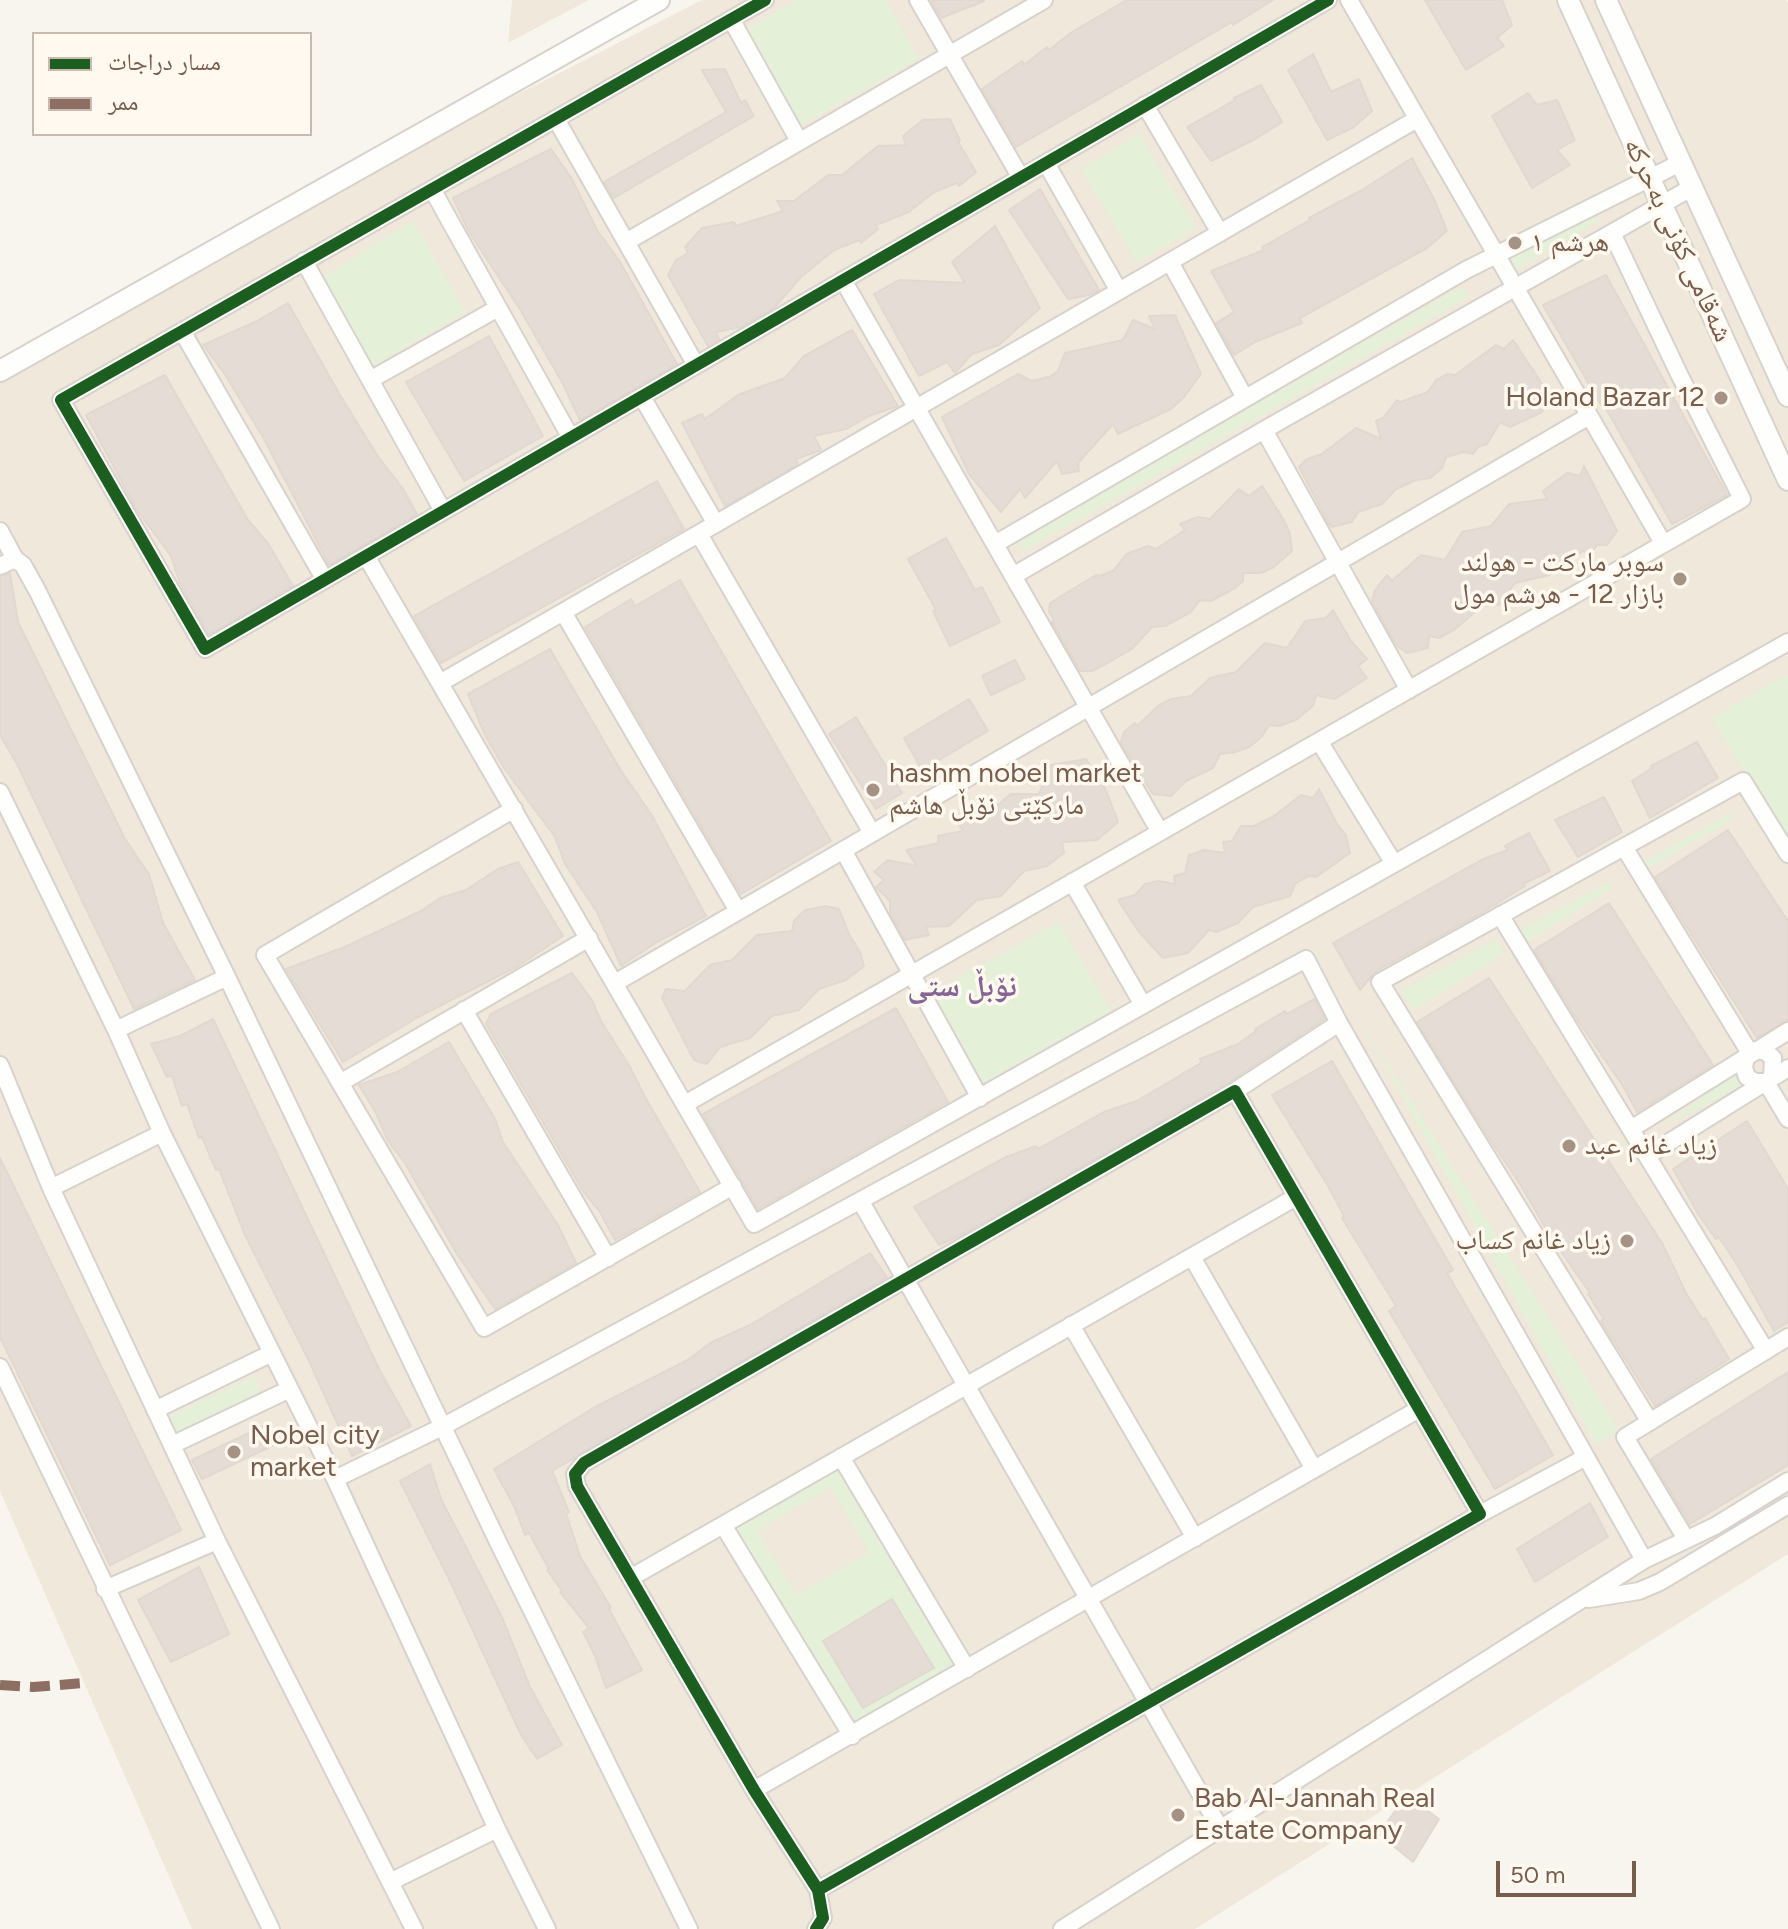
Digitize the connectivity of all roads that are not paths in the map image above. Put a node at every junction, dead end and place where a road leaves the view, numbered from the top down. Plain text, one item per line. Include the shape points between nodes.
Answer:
1 (659, 0) edge
2 (765, 0) edge
3 (918, 0) edge
4 (1044, 0) edge
5 (1328, 0) edge
6 (1349, 0) edge
7 (1568, 0) edge
8 (1606, 0) edge
9 (731, 19) junction
10 (950, 55) junction
11 (1145, 105) junction
12 (556, 119) junction
13 (1417, 119) junction
14 (799, 141) junction
15 (1046, 163) junction
16 (1680, 163) junction
17 (1021, 178) junction
18 (1650, 178) junction
19 (1691, 188) junction
20 (432, 189) junction
21 (1662, 204) junction
22 (1220, 233) junction
23 (1612, 233) junction
24 (626, 242) junction
25 (1496, 253) junction
26 (304, 261) junction
27 (1170, 262) junction
28 (843, 280) junction
29 (1514, 286) junction
30 (1119, 291) junction
31 (498, 308) junction
32 (182, 331) junction
33 (696, 365) junction
34 (0, 371) edge
35 (370, 380) junction
36 (1788, 396) edge
37 (642, 397) junction
38 (1245, 398) junction
39 (916, 408) junction
40 (1589, 416) junction
41 (1264, 430) junction
42 (571, 438) junction
43 (1788, 480) edge
44 (443, 511) junction
45 (716, 524) junction
46 (0, 531) edge
47 (699, 534) junction
48 (1663, 543) junction
49 (995, 544) junction
50 (366, 556) junction
51 (1338, 562) junction
52 (7, 563) edge
53 (1013, 576) junction
54 (325, 580) junction
55 (563, 612) junction
56 (1788, 642) edge
57 (440, 683) junction
58 (1409, 690) junction
59 (1089, 707) junction
60 (1319, 741) junction
61 (0, 792) edge
62 (514, 809) junction
63 (1160, 832) junction
64 (872, 833) junction
65 (1624, 847) junction
66 (843, 850) junction
67 (1788, 854) edge
68 (1393, 862) junction
69 (1072, 882) junction
70 (738, 911) junction
71 (1500, 915) junction
72 (589, 938) junction
73 (912, 974) junction
74 (227, 977) junction
75 (615, 983) junction
76 (1143, 1005) junction
77 (464, 1010) junction
78 (1339, 1023) junction
79 (116, 1030) junction
80 (1788, 1031) edge
81 (1751, 1053) junction
82 (0, 1065) edge
83 (1788, 1068) edge
84 (1769, 1080) junction
85 (340, 1083) junction
86 (4, 1084) edge
87 (1235, 1091) junction
88 (980, 1098) junction
89 (685, 1104) junction
90 (1788, 1119) edge
91 (1631, 1129) junction
92 (162, 1133) junction
93 (1647, 1156) junction
94 (733, 1186) junction
95 (51, 1188) junction
96 (1296, 1197) junction
97 (861, 1202) junction
98 (1192, 1257) junction
99 (608, 1258) junction
100 (907, 1280) junction
101 (1071, 1325) junction
102 (1788, 1337) edge
103 (1766, 1351) junction
104 (272, 1353) junction
105 (0, 1367) edge
106 (968, 1386) junction
107 (290, 1389) junction
108 (1419, 1409) junction
109 (155, 1410) junction
110 (1650, 1422) junction
111 (442, 1427) junction
112 (172, 1445) junction
113 (841, 1457) junction
114 (1586, 1457) junction
115 (1314, 1469) junction
116 (335, 1479) junction
117 (1788, 1481) edge
118 (1788, 1505) edge
119 (1480, 1514) junction
120 (723, 1525) junction
121 (1195, 1538) junction
122 (1686, 1539) junction
123 (217, 1541) junction
124 (1644, 1560) junction
125 (632, 1577) junction
126 (105, 1589) junction
127 (1090, 1600) junction
128 (1579, 1602) junction
129 (967, 1669) junction
130 (1148, 1703) junction
131 (852, 1736) junction
132 (754, 1790) junction
133 (497, 1829) junction
134 (1221, 1830) junction
135 (390, 1882) junction
136 (818, 1890) junction
137 (271, 1929) edge
138 (414, 1929) edge
139 (547, 1929) edge
140 (689, 1929) edge
141 (816, 1929) edge
142 (1062, 1929) edge

1 - 34 street
2 - 9 street
3 - 10 street
4 - 10 street
5 - 11 street
6 - 13 street
7 - 18 street, شەقامی کۆنی بەحرکە
8 - 16 street, شەقامی کۆنی بەحرکە
9 - 12 street
9 - 14 street
10 - 14 street
10 - 17 street
11 - 15 street
11 - 22 street
12 - 20 street
12 - 24 street
13 - 22 street
13 - 25 street
14 - 24 street
15 - 17 street
15 - 30 street
16 - 18 street
16 - 19 street, شەقامی کۆنی بەحرکە
17 - 28 street
18 - 21 street, شەقامی کۆنی بەحرکە
18 - 25 street
19 - 21 street
19 - 36 street, شەقامی کۆنی بەحرکە
20 - 26 street
20 - 31 street
21 - 23 street
21 - 43 street, شەقامی کۆنی بەحرکە
22 - 27 street
23 - 29 street
23 - 48 street via 1742,499
24 - 33 street
25 - 29 street
25 - 38 street
26 - 32 street
26 - 35 street
27 - 30 street
27 - 38 street
28 - 33 street
28 - 39 street
29 - 40 street
29 - 41 street
30 - 39 street
31 - 35 street
31 - 42 street
32 - 54 street
32 - 54 street via 61,400 77,428 205,649
33 - 37 street
35 - 44 street
37 - 42 street
37 - 45 street
38 - 49 street
39 - 45 street
39 - 49 street
40 - 48 street
40 - 51 street
41 - 51 street
41 - 53 street
42 - 44 street
44 - 50 street
45 - 47 street
46 - 52 street
47 - 55 street
47 - 64 street
48 - 58 street
49 - 53 street
50 - 54 street
50 - 57 street
51 - 58 street
51 - 59 street
52 - 74 street via 23,565 37,590
53 - 59 street
55 - 57 street
55 - 70 street
56 - 68 street
57 - 62 street
58 - 60 street
59 - 63 street
59 - 64 street
60 - 63 street
60 - 68 street
61 - 79 street
62 - 72 street
62 - 85 street via 265,955
63 - 69 street
64 - 66 street
65 - 67 street via 1743,781
65 - 71 street
65 - 81 street
66 - 70 street
66 - 73 street
68 - 76 street
69 - 73 street
69 - 76 street
70 - 75 street
71 - 91 street
71 - 110 street via 1380,982
72 - 75 street
72 - 77 street
73 - 88 street
73 - 89 street
74 - 79 street
74 - 111 street
75 - 89 street
76 - 88 street
77 - 85 street
77 - 99 street
78 - 87 street
78 - 97 street via 1306,959
78 - 114 street
79 - 92 street
80 - 81 street
81 - 84 street via 1766,1052 1773,1058
81 - 84 street via 1744,1068 1747,1077
81 - 91 street
82 - 86 street
83 - 84 street
84 - 90 street
84 - 93 street
85 - 99 street via 484,1328
86 - 95 street
87 - 96 street
87 - 100 street
88 - 94 street via 754,1224
89 - 94 street
91 - 93 street
92 - 95 street
92 - 104 street
93 - 103 street
94 - 99 street
95 - 109 street
96 - 98 street
96 - 108 street
97 - 100 street
97 - 111 street
98 - 101 street
98 - 115 street
100 - 106 street
100 - 125 street via 584,1463 575,1474 577,1486
101 - 106 street
101 - 121 street
102 - 103 street
103 - 110 street
104 - 107 street
104 - 109 street
105 - 126 street
106 - 113 street
106 - 127 street
107 - 112 street
107 - 116 street
108 - 115 street
108 - 119 street
109 - 112 street
110 - 122 street via 1625,1437
111 - 116 street
111 - 140 street
112 - 123 street
113 - 120 street
113 - 129 street
114 - 119 street
114 - 124 street
115 - 121 street
116 - 133 street
117 - 122 street
118 - 128 street via 1660,1582
119 - 130 street
120 - 125 street
120 - 131 street
121 - 127 street
122 - 124 street
123 - 126 street
123 - 135 street
124 - 128 street
125 - 132 street
126 - 137 street
127 - 129 street
127 - 130 street
128 - 134 street
129 - 131 street
130 - 134 street
130 - 136 street
131 - 132 street
132 - 136 street
133 - 135 street
133 - 139 street
134 - 142 street
135 - 138 street
136 - 141 street via 823,1918

